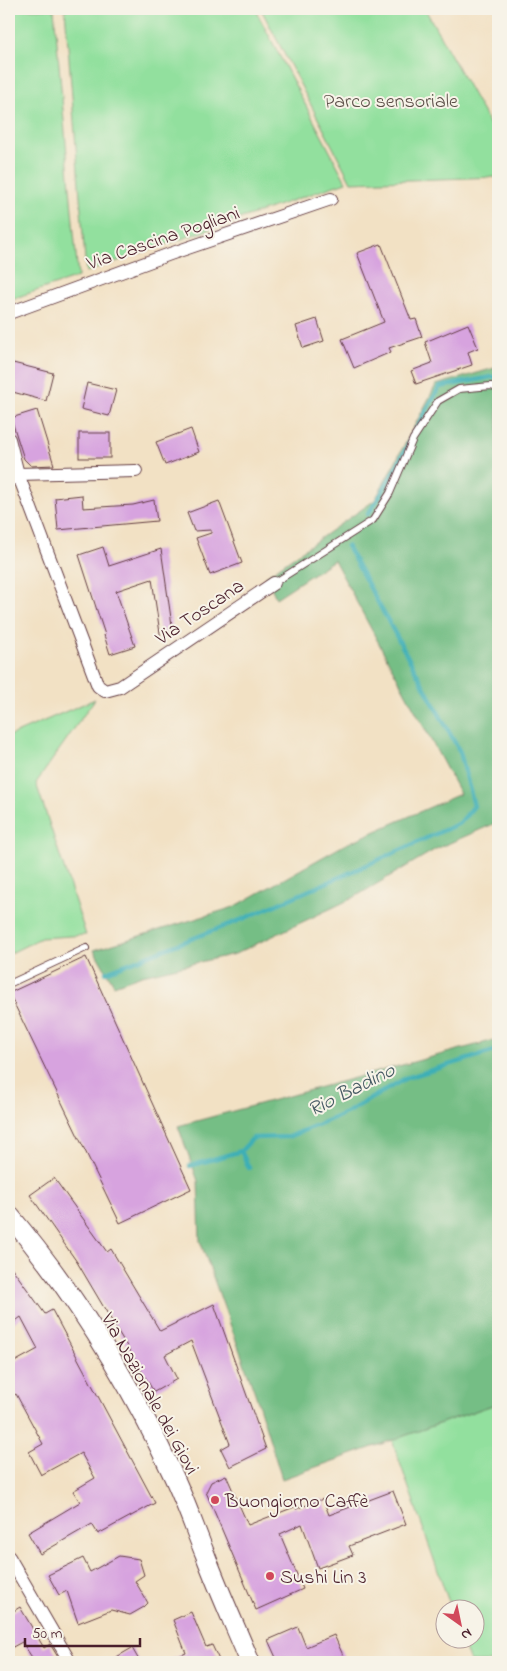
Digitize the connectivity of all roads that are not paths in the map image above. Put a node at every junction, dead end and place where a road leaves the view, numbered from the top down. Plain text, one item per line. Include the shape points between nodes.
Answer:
1 (331, 199) dead end
2 (9, 313) edge
3 (498, 388) edge
4 (9, 439) edge
5 (136, 471) dead end
6 (14, 477) edge
7 (274, 583) joint
8 (86, 948) dead end
9 (9, 984) edge
10 (9, 1216) edge
11 (9, 1558) edge
12 (70, 1662) edge
13 (250, 1662) edge

1 - 2 street, Via Cascina Pogliani
3 - 7 lane, Via Toscana via 459,389 438,400 413,439 390,494 373,520
4 - 6 street, Via Toscana
5 - 6 street
6 - 7 street, Via Toscana via 98,686 105,691 120,687
8 - 9 lane
10 - 13 main road, Via Nazionale dei Giovi via 86,1318 129,1389 173,1474
11 - 12 street

